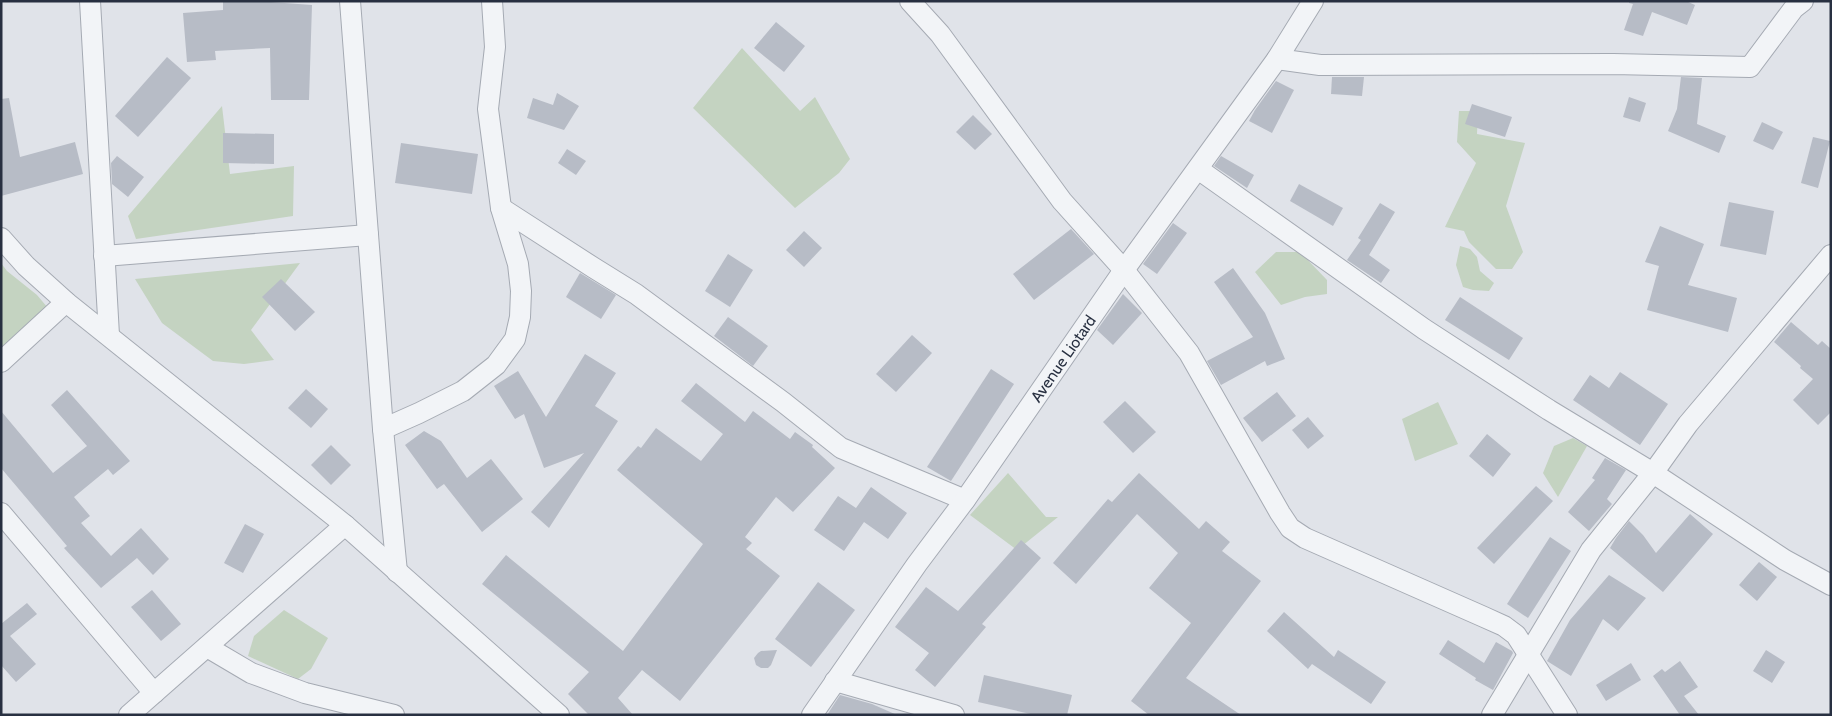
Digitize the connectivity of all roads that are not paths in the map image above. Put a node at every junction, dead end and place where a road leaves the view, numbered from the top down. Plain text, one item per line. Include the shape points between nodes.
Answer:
1 (90, 1) edge
2 (350, 1) edge
3 (492, 1) edge
4 (910, 1) edge
5 (1313, 1) edge
6 (1803, 1) edge
7 (1277, 59) junction
8 (1198, 168) junction
9 (501, 208) junction
10 (368, 235) junction
11 (1, 238) edge
12 (1831, 255) edge
13 (104, 256) junction
14 (1124, 270) junction
15 (66, 302) junction
16 (109, 335) junction
17 (1, 362) edge
18 (383, 429) junction
19 (1653, 473) junction
20 (965, 500) junction
21 (1, 513) edge
22 (345, 525) junction
23 (397, 572) junction
24 (1831, 585) edge
25 (207, 647) junction
26 (1528, 655) junction
27 (834, 681) junction
28 (154, 693) junction
29 (556, 714) edge
30 (129, 715) edge
31 (394, 715) edge
32 (812, 715) edge
33 (954, 715) edge
34 (1492, 715) edge
35 (1567, 715) edge

1 - 13 street
2 - 10 street
3 - 9 street via 495,46 488,109
4 - 14 street via 940,34 1062,201
5 - 7 street, Avenue Liotard
6 - 7 street via 1794,8 1750,67 1320,65
7 - 8 street, Avenue Liotard
8 - 14 street, Avenue Liotard
8 - 19 street via 1424,329
9 - 18 street via 518,264 521,291 520,317 514,339 496,365 463,390
9 - 20 street via 636,294 841,448
10 - 13 street
10 - 18 street
11 - 15 street
12 - 19 street via 1688,424
13 - 16 street
14 - 20 street, Avenue Liotard
14 - 26 street via 1190,354 1290,528 1305,538 1504,626 1516,635
15 - 16 street
15 - 17 street
16 - 22 street
18 - 23 street
19 - 24 street via 1786,560
19 - 26 street via 1591,550
20 - 27 street, Avenue Liotard
21 - 28 street
22 - 23 street
22 - 25 street
23 - 29 street
25 - 28 street
25 - 31 street via 251,673 305,693
26 - 34 street
26 - 35 street
27 - 32 street, Avenue Liotard
27 - 33 street
28 - 30 street

